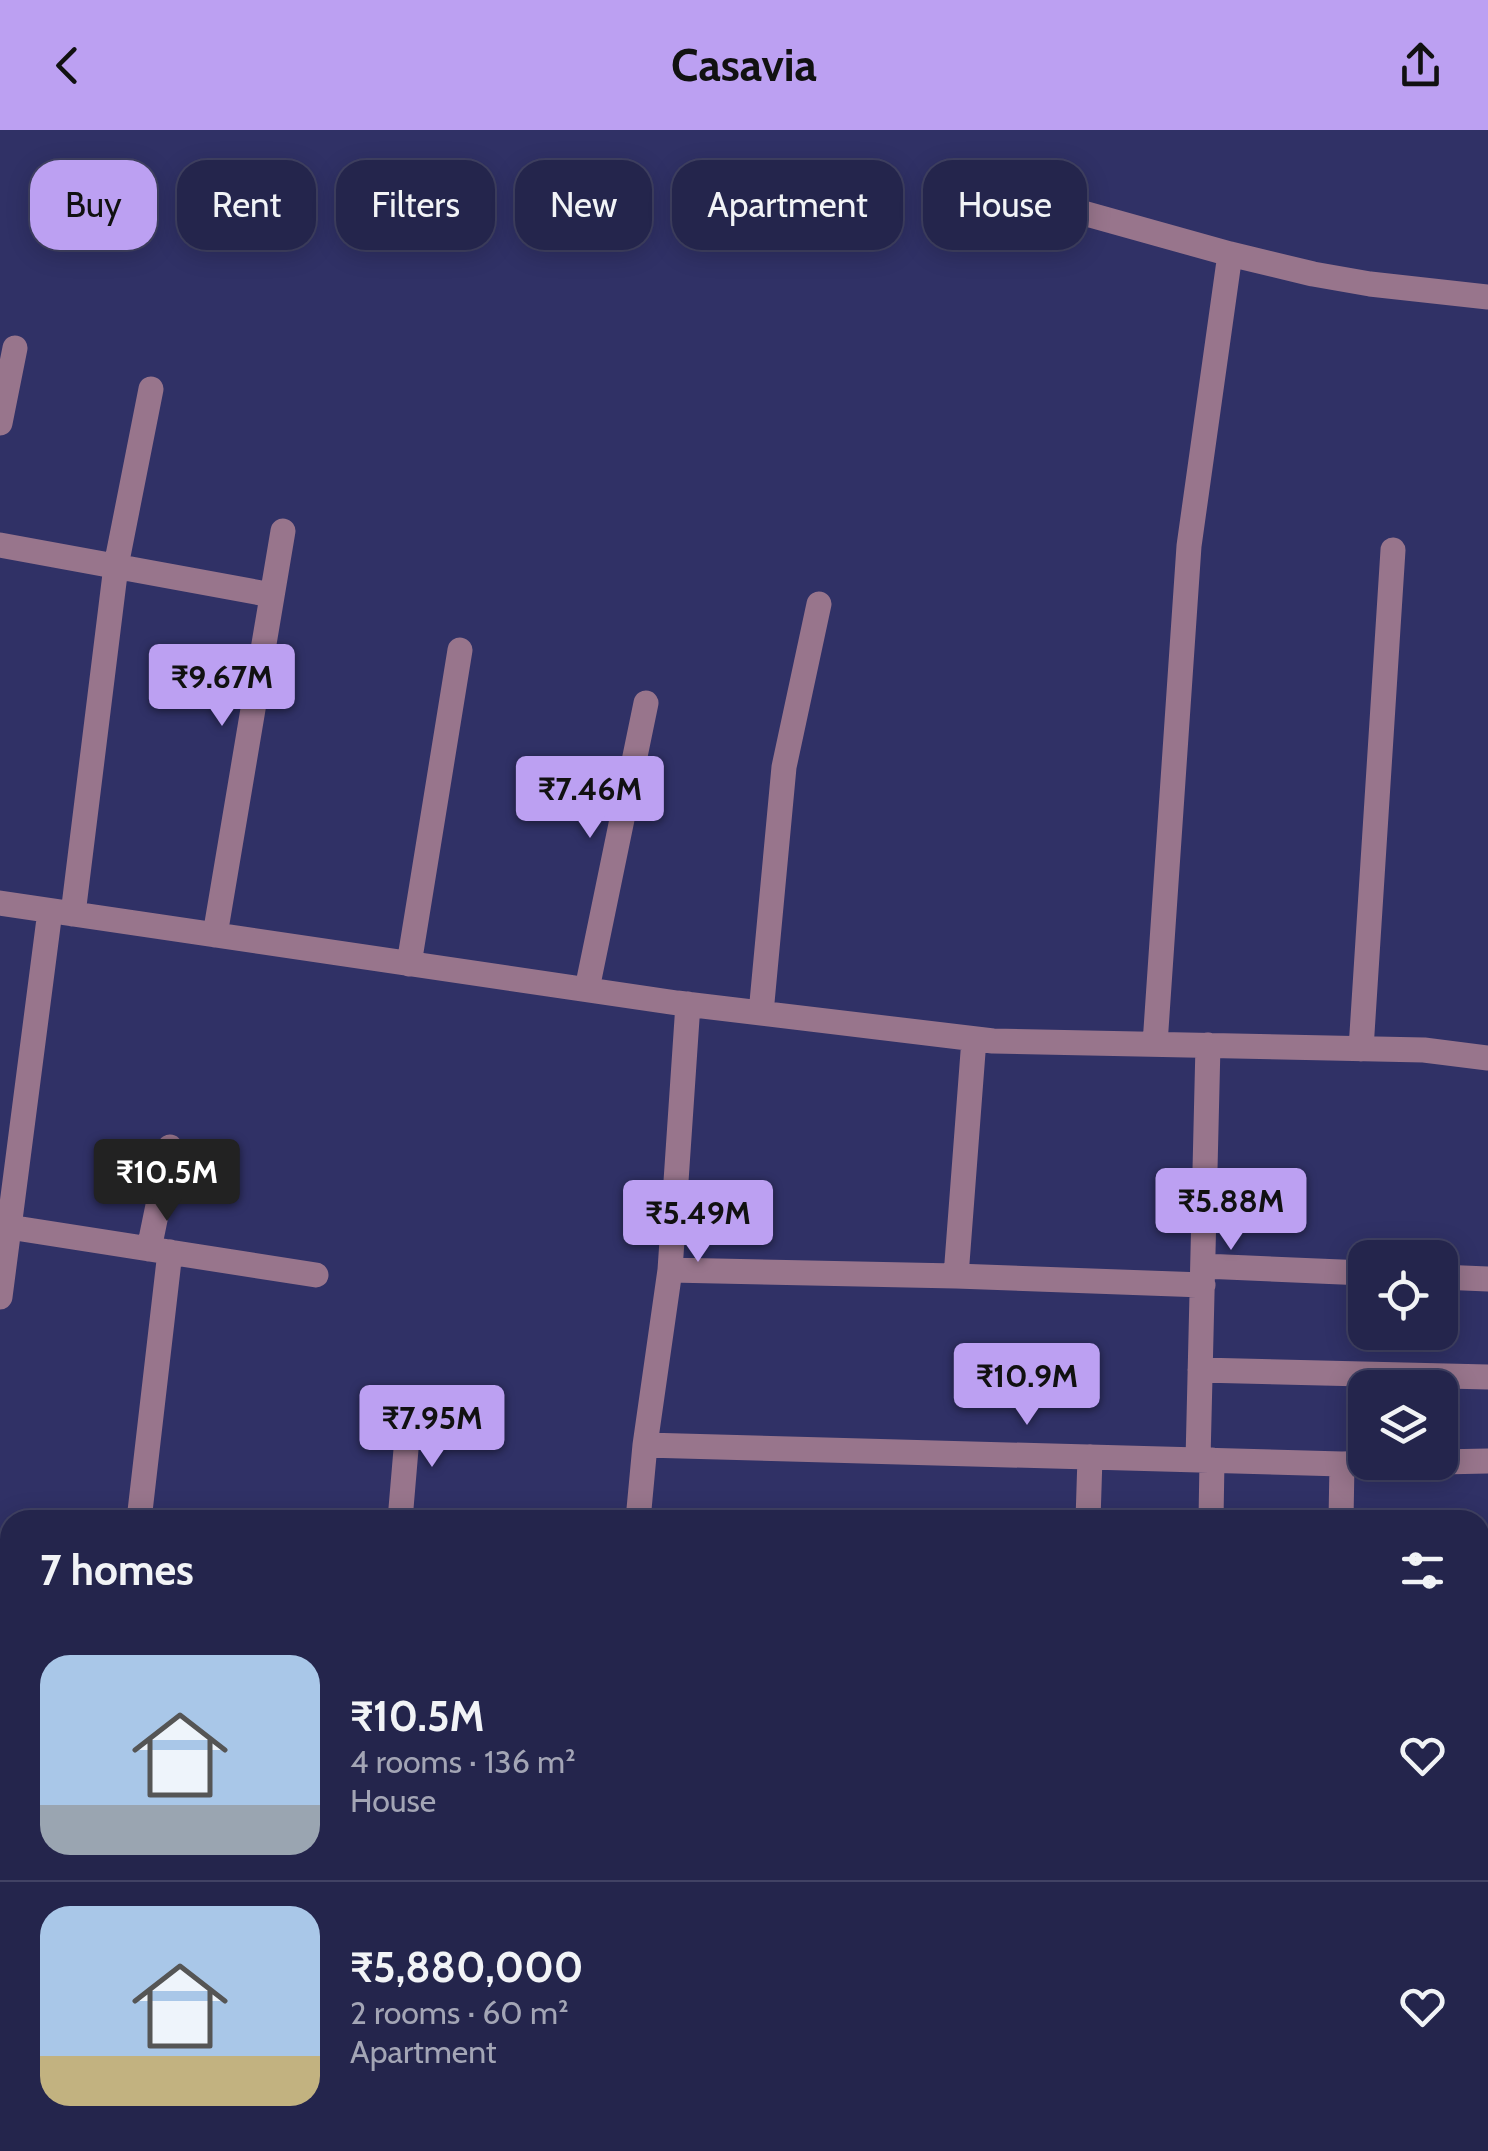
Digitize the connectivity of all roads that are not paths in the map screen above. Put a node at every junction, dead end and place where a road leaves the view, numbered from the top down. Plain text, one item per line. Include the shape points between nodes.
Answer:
1 (1087, 214) edge
2 (1230, 254) junction
3 (1488, 297) edge
4 (15, 348) dead end
5 (151, 390) dead end
6 (0, 423) edge
7 (282, 531) dead end
8 (0, 545) edge
9 (1393, 550) dead end
10 (116, 566) junction
11 (272, 595) junction
12 (819, 604) dead end
13 (460, 650) dead end
14 (646, 703) dead end
15 (0, 903) edge
16 (62, 912) junction
17 (215, 935) junction
18 (409, 964) junction
19 (587, 989) junction
20 (688, 1004) junction
21 (760, 1013) junction
22 (974, 1039) junction
23 (1156, 1044) junction
24 (1208, 1046) junction
25 (1361, 1049) junction
26 (1488, 1058) edge
27 (170, 1146) dead end
28 (9, 1227) junction
29 (160, 1250) junction
30 (670, 1270) junction
31 (1348, 1274) edge
32 (316, 1275) dead end
33 (956, 1276) junction
34 (1203, 1276) junction
35 (1458, 1278) edge
36 (1488, 1279) edge
37 (0, 1296) edge
38 (1200, 1370) junction
39 (1488, 1377) edge
40 (410, 1414) dead end
41 (645, 1445) junction
42 (1090, 1457) junction
43 (1205, 1460) junction
44 (1488, 1461) edge
45 (1458, 1462) edge
46 (1342, 1464) junction
47 (1348, 1464) edge
48 (140, 1510) edge
49 (401, 1510) edge
50 (639, 1510) edge
51 (1088, 1510) edge
52 (1210, 1510) edge
53 (1341, 1510) edge

1 - 2 street
2 - 3 street via 1370,284
2 - 23 street via 1188,546
4 - 6 street
5 - 10 street
7 - 11 street
8 - 10 street
9 - 25 street
10 - 11 street
10 - 16 street
11 - 17 street
12 - 21 street via 784,767
13 - 18 street
14 - 19 street
15 - 16 street
16 - 17 street
16 - 28 street
17 - 18 street
18 - 19 street
19 - 20 street
20 - 21 street
20 - 30 street
21 - 22 street
22 - 23 street
22 - 33 street
23 - 24 street
24 - 25 street
24 - 34 street
25 - 26 street
27 - 29 street
28 - 29 street
28 - 37 street
29 - 32 street
29 - 48 street
30 - 33 street
30 - 41 street
31 - 34 street
33 - 34 street
34 - 38 street
35 - 36 street
38 - 39 street
38 - 43 street
40 - 49 street
41 - 42 street
41 - 50 street
42 - 43 street
42 - 51 street
43 - 46 street
43 - 52 street
44 - 45 street
46 - 47 street
46 - 53 street

